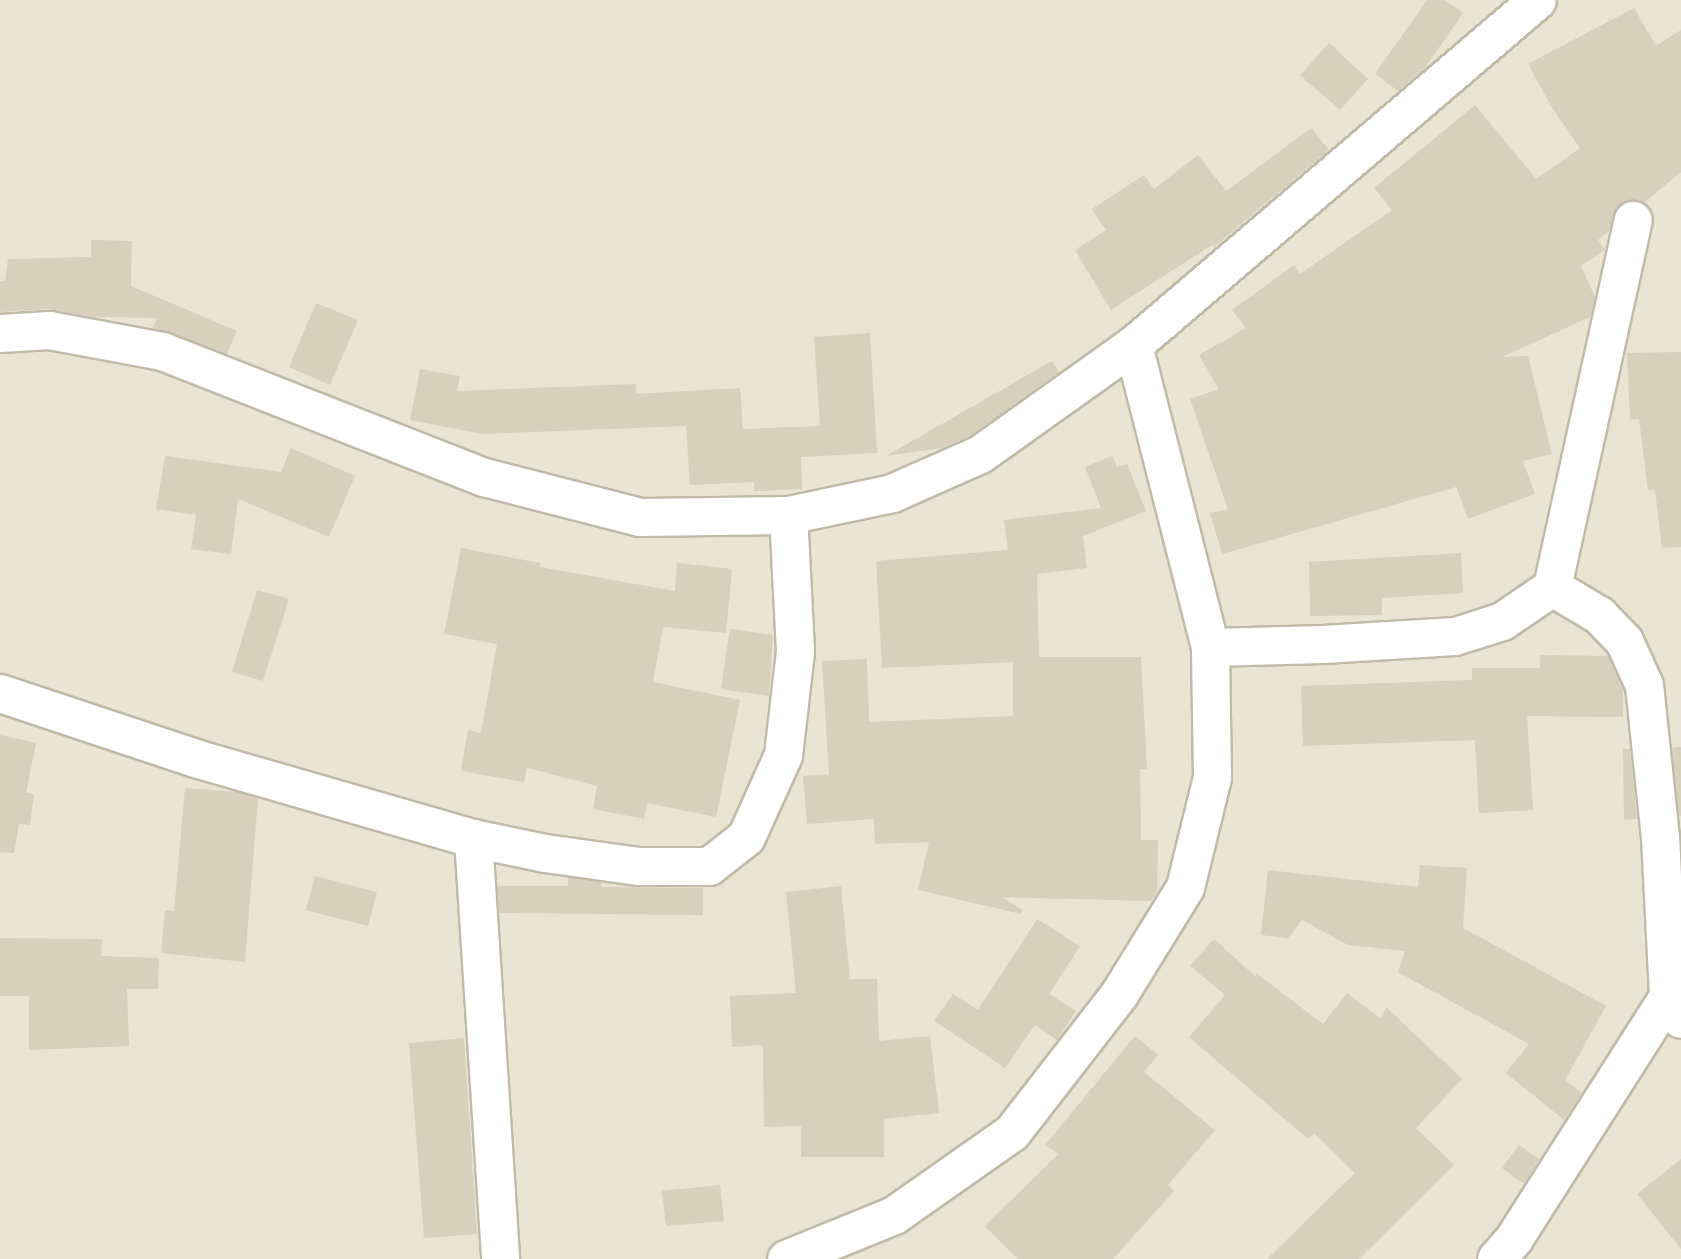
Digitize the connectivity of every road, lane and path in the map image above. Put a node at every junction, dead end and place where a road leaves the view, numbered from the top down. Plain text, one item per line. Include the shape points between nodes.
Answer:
1 (1537, 0) edge
2 (1633, 220) dead end
3 (0, 333) edge
4 (1133, 345) junction
5 (788, 514) junction
6 (1552, 587) junction
7 (1210, 647) junction
8 (0, 693) edge
9 (472, 838) junction
10 (1675, 1007) edge
11 (500, 1259) edge
12 (786, 1259) edge
13 (1496, 1259) edge

1 - 4 street
2 - 6 street
3 - 5 street via 48,330 162,351 484,477 640,517
4 - 5 street via 980,454 892,493
4 - 7 street
5 - 9 street via 795,651 783,755 746,837 709,866 639,866
6 - 7 street via 1502,621 1455,636
6 - 10 street via 1599,615 1624,641 1644,685
7 - 12 street via 1212,777 1185,887 1119,994 1012,1132 894,1215
8 - 9 street via 195,758
9 - 11 street
10 - 13 street

